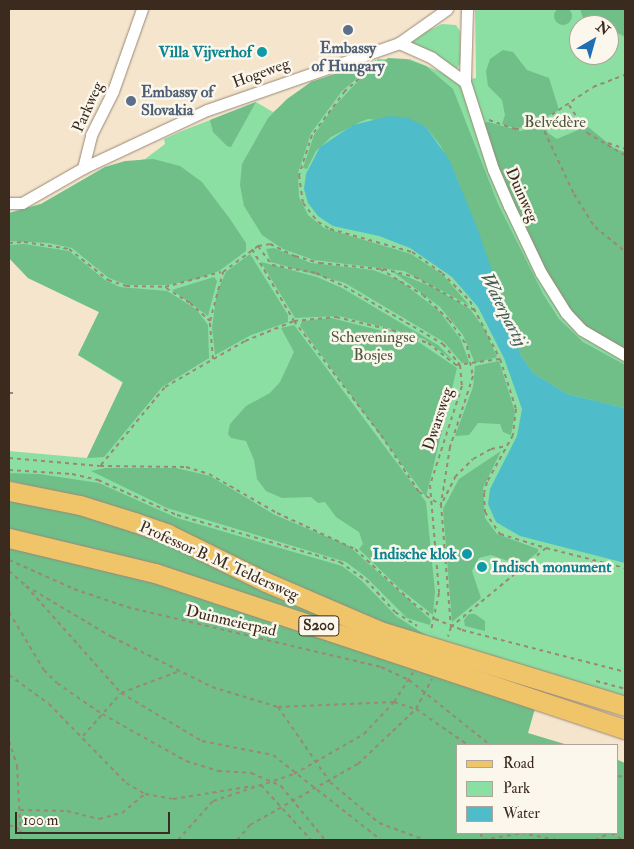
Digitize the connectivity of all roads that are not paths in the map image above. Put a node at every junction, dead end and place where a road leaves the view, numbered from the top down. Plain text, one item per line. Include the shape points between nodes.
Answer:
1 (142, 9) edge
2 (447, 9) edge
3 (467, 9) edge
4 (399, 43) junction
5 (465, 82) junction
6 (83, 168) junction
7 (9, 203) edge
8 (625, 355) edge
9 (9, 490) edge
10 (9, 538) edge
11 (440, 658) junction
12 (625, 706) edge
13 (625, 729) edge

1 - 6 street, Parkweg via 113,91 91,134
2 - 4 street, Hogeweg
3 - 5 street, Duinweg
4 - 5 street via 432,58
4 - 6 street, Hogeweg via 207,110
5 - 8 street, Duinweg via 505,197 553,294 582,330
6 - 7 street via 22,203
9 - 11 main road, Professor B. M. Teldersweg / S200 via 80,505 168,534
10 - 11 main road, Professor B. M. Teldersweg / S200 via 156,573
11 - 12 main road, Professor B. M. Teldersweg / S200
11 - 13 main road, Professor B. M. Teldersweg / S200

